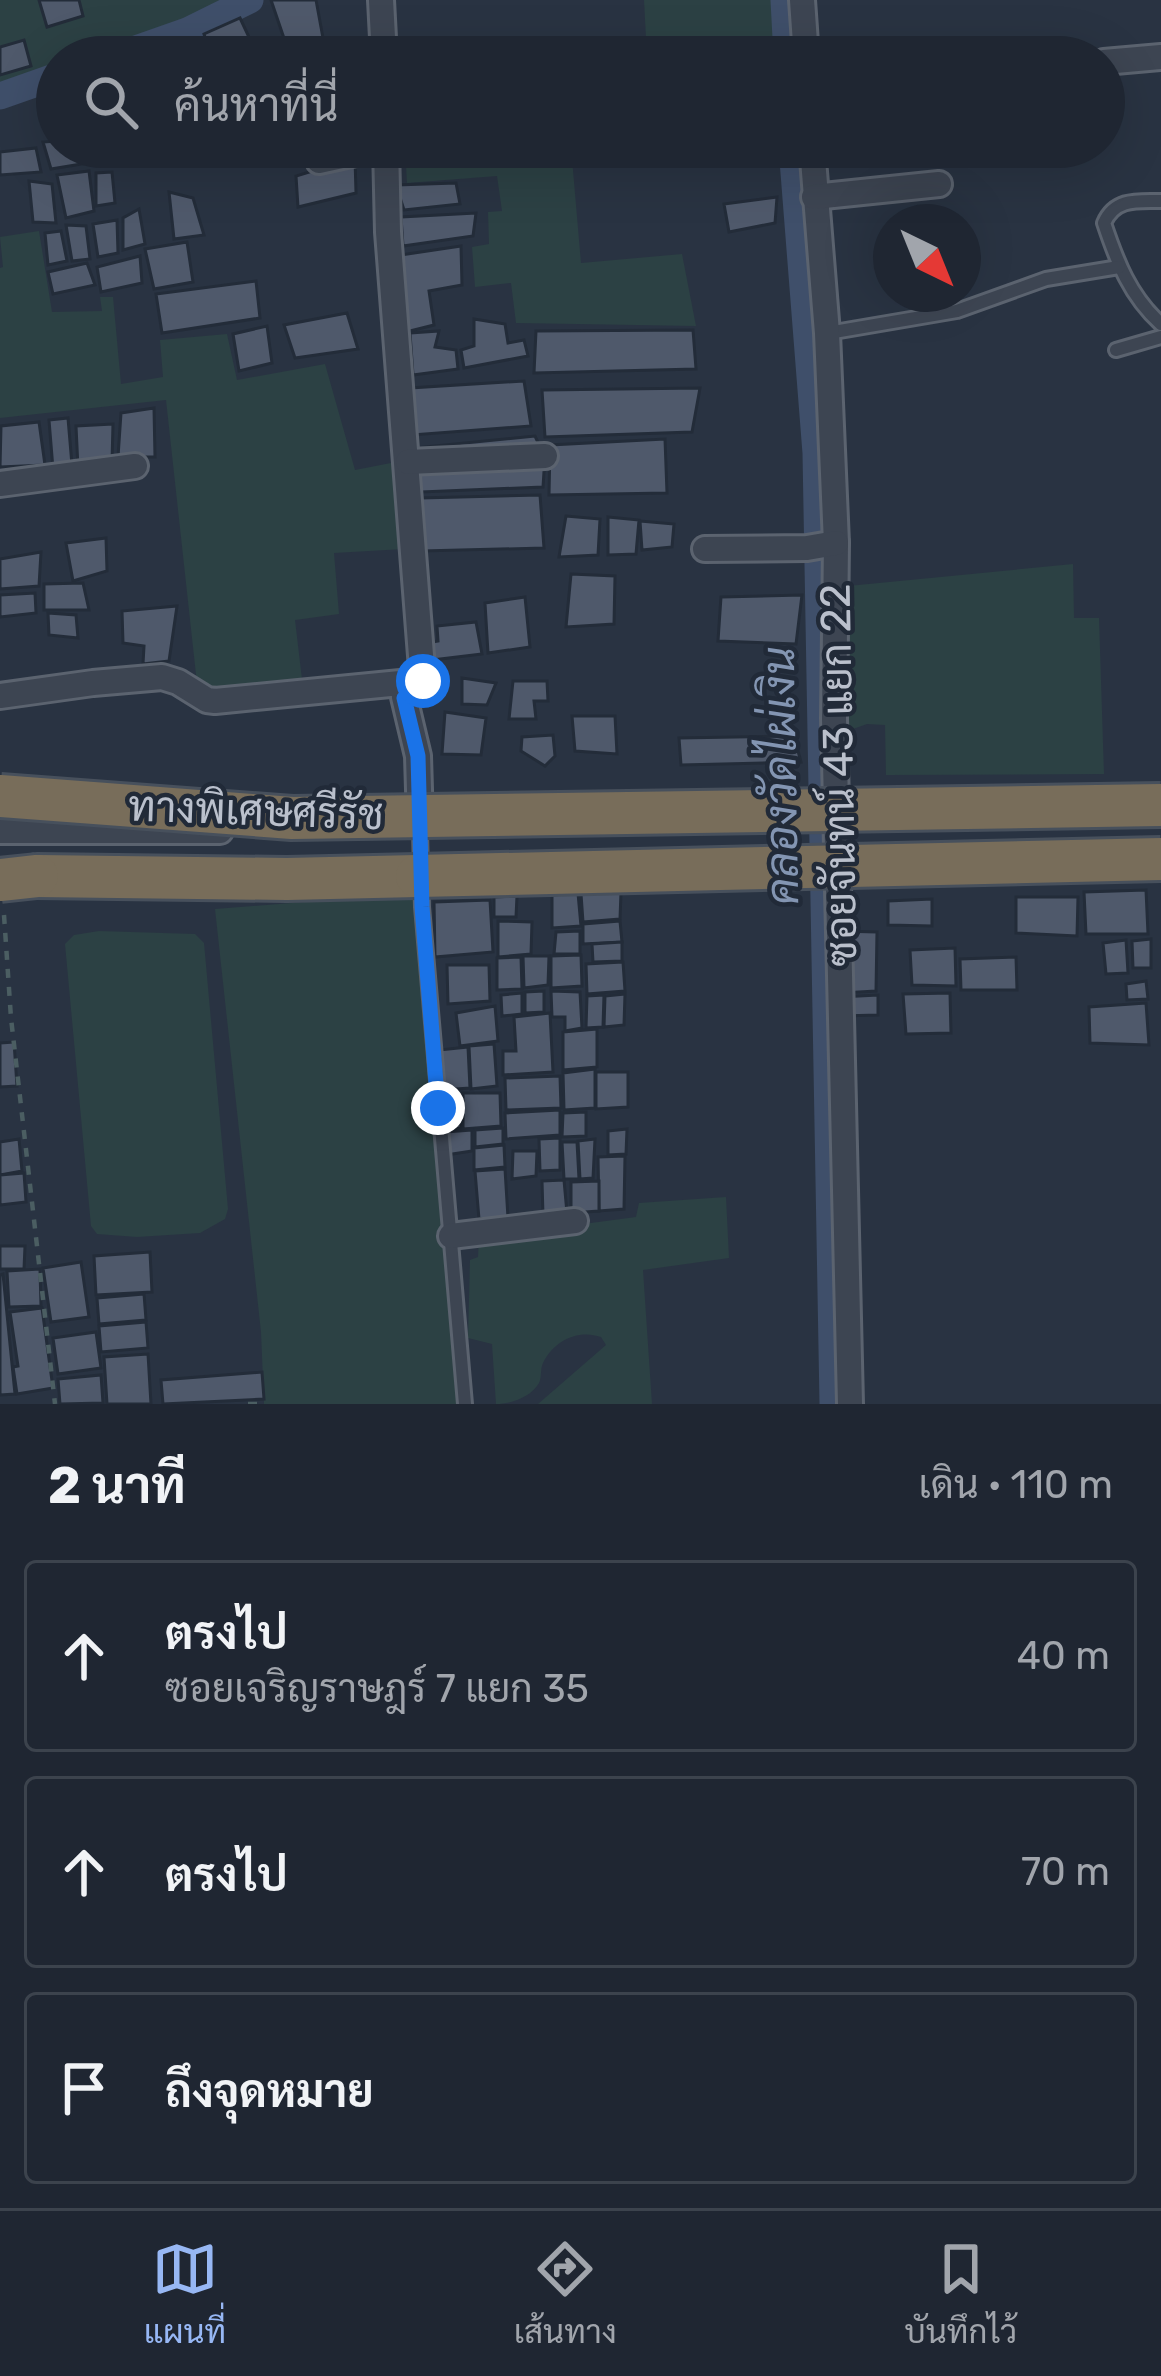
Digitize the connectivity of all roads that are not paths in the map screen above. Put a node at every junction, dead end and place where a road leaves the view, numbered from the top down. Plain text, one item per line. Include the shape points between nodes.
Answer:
1 (380, 0) edge
2 (802, 0) edge
3 (383, 36) edge
4 (805, 36) edge
5 (1161, 58) edge
6 (1125, 61) edge
7 (385, 168) edge
8 (813, 168) edge
9 (939, 184) dead end
10 (814, 197) junction
11 (1161, 201) edge
12 (1119, 267) junction
13 (1161, 324) edge
14 (827, 333) junction
15 (1161, 337) edge
16 (1116, 350) dead end
17 (545, 456) dead end
18 (408, 462) junction
19 (135, 466) dead end
20 (0, 484) edge
21 (836, 543) junction
22 (705, 549) dead end
23 (423, 681) junction
24 (0, 696) edge
25 (0, 796) edge
26 (1161, 806) edge
27 (0, 831) edge
28 (420, 832) junction
29 (1161, 859) edge
30 (10, 884) edge
31 (575, 1221) dead end
32 (451, 1236) junction
33 (465, 1404) edge
34 (850, 1404) edge

1 - 3 street
2 - 4 street
5 - 6 street
7 - 18 street
8 - 10 street, ซอยจันทน์ 43 แยก 22
9 - 10 street
10 - 14 street, ซอยจันทน์ 43 แยก 22
11 - 12 lane via 1110,211 1104,223
12 - 13 lane
12 - 14 lane via 1046,279 957,311
14 - 21 street, ซอยจันทน์ 43 แยก 22
15 - 16 lane
17 - 18 street
18 - 23 street
19 - 20 street
21 - 22 street
21 - 34 street, ซอยจันทน์ 43 แยก 22
23 - 24 street via 215,701 162,677
23 - 28 street via 404,698 418,756
25 - 26 highway, ทางพิเศษศรีรัช, bridge via 292,818
27 - 28 street
28 - 32 lane
29 - 30 highway, ทางพิเศษศรีรัช, bridge
31 - 32 street
32 - 33 lane

